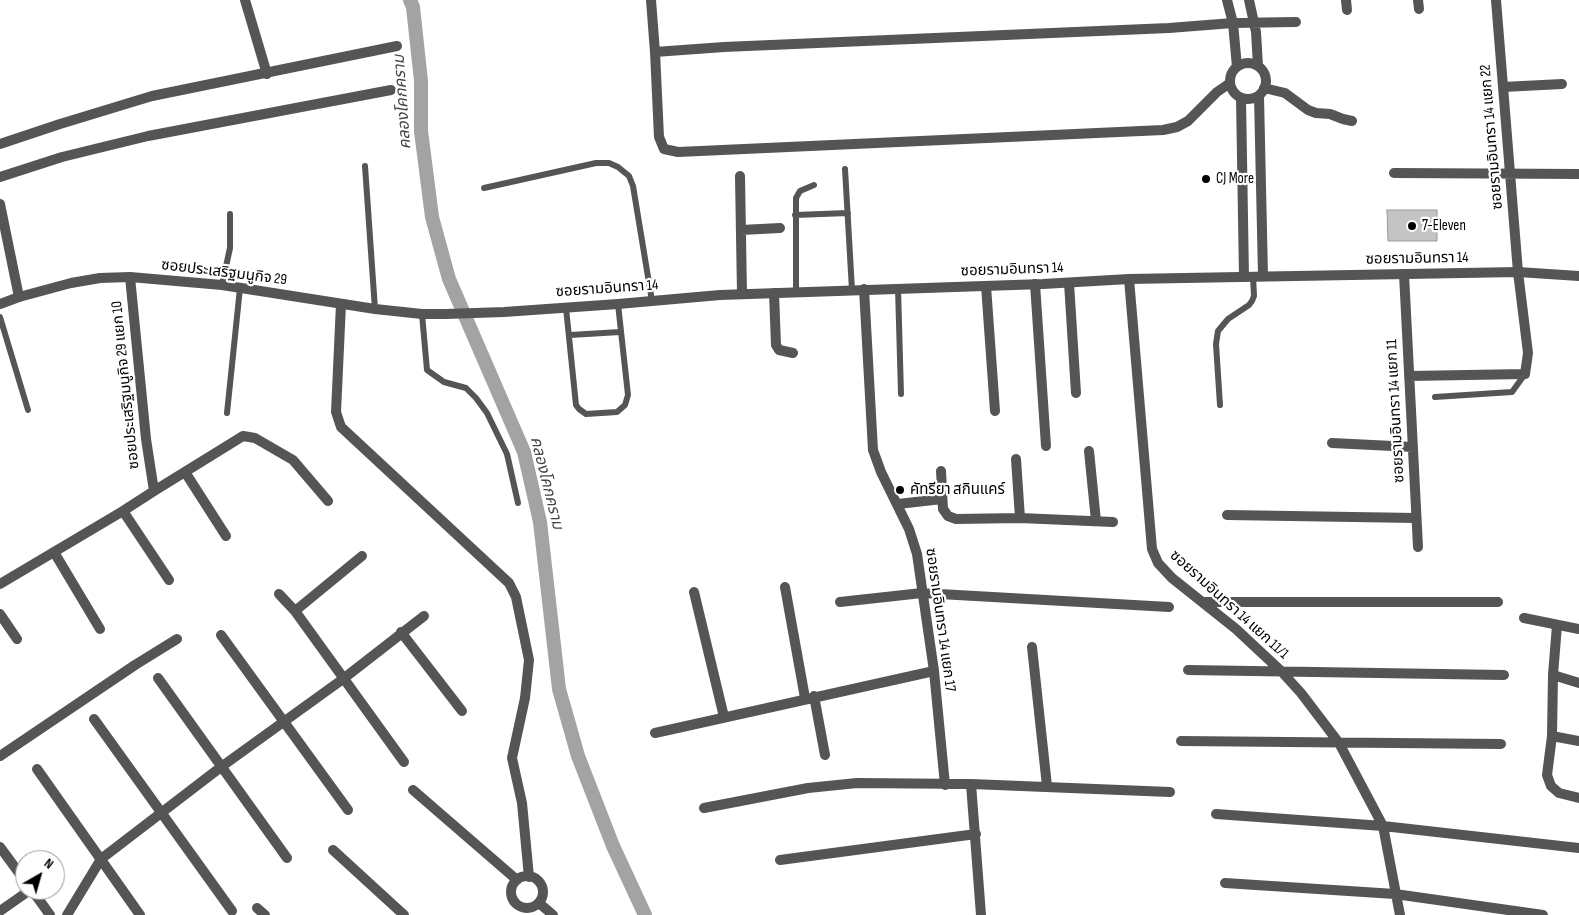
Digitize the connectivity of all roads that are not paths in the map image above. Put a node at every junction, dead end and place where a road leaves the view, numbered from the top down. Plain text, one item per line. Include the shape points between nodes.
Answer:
1 (244, 0) edge
2 (651, 0) edge
3 (1227, 0) edge
4 (1249, 0) edge
5 (1496, 0) edge
6 (1296, 22) dead end
7 (1233, 23) junction
8 (1255, 23) junction
9 (396, 46) dead end
10 (655, 52) junction
11 (1237, 66) junction
12 (1258, 66) junction
13 (267, 74) junction
14 (1230, 83) junction
15 (1562, 84) dead end
16 (1503, 87) junction
17 (391, 90) dead end
18 (1262, 92) junction
19 (1241, 98) junction
20 (1352, 121) dead end
21 (0, 144) edge
22 (365, 166) dead end
23 (845, 170) dead end
24 (1394, 173) dead end
25 (1510, 173) junction
26 (1579, 174) edge
27 (740, 176) dead end
28 (0, 177) edge
29 (814, 186) dead end
30 (484, 188) dead end
31 (0, 204) edge
32 (848, 213) junction
33 (230, 214) dead end
34 (795, 215) junction
35 (780, 228) dead end
36 (742, 230) junction
37 (1518, 272) junction
38 (1404, 274) junction
39 (130, 276) junction
40 (1254, 276) junction
41 (1579, 276) edge
42 (1129, 279) junction
43 (1069, 283) junction
44 (1035, 284) junction
45 (222, 285) junction
46 (986, 286) junction
47 (240, 288) junction
48 (898, 288) junction
49 (864, 289) junction
50 (852, 290) junction
51 (796, 292) junction
52 (774, 293) junction
53 (742, 294) junction
54 (19, 297) junction
55 (652, 301) junction
56 (0, 304) edge
57 (341, 304) junction
58 (618, 304) junction
59 (566, 308) junction
60 (375, 309) junction
61 (422, 314) junction
62 (446, 314) joint
63 (0, 317) edge
64 (620, 332) junction
65 (570, 335) junction
66 (793, 353) dead end
67 (1525, 374) junction
68 (1409, 376) junction
69 (1076, 393) dead end
70 (901, 394) dead end
71 (1435, 397) dead end
72 (1220, 405) dead end
73 (28, 410) dead end
74 (995, 411) dead end
75 (227, 413) dead end
76 (1332, 443) dead end
77 (1046, 446) dead end
78 (1413, 448) junction
79 (1088, 451) dead end
80 (1016, 460) dead end
81 (941, 470) dead end
82 (185, 472) junction
83 (154, 491) junction
84 (942, 499) junction
85 (328, 501) dead end
86 (518, 503) dead end
87 (898, 504) junction
88 (123, 511) junction
89 (1227, 515) dead end
90 (1020, 518) junction
91 (1416, 518) junction
92 (1096, 521) junction
93 (1113, 522) dead end
94 (226, 536) dead end
95 (1418, 547) dead end
96 (54, 552) junction
97 (362, 556) dead end
98 (169, 580) dead end
99 (0, 584) edge
100 (785, 587) dead end
101 (694, 592) dead end
102 (922, 592) junction
103 (279, 594) dead end
104 (840, 602) dead end
105 (1204, 602) junction
106 (1498, 602) dead end
107 (1168, 608) dead end
108 (295, 611) junction
109 (0, 614) edge
110 (424, 616) dead end
111 (1524, 618) dead end
112 (1557, 625) junction
113 (100, 629) dead end
114 (1579, 629) edge
115 (401, 632) junction
116 (221, 635) dead end
117 (17, 639) dead end
118 (177, 639) dead end
119 (1032, 648) dead end
120 (934, 670) junction
121 (1188, 670) dead end
122 (1281, 672) junction
123 (1504, 675) dead end
124 (1553, 675) junction
125 (158, 678) dead end
126 (343, 679) junction
127 (1579, 683) edge
128 (809, 697) junction
129 (462, 711) dead end
130 (724, 717) junction
131 (94, 719) dead end
132 (284, 722) junction
133 (655, 732) dead end
134 (1552, 736) junction
135 (1180, 741) dead end
136 (1579, 741) edge
137 (1339, 743) junction
138 (1500, 744) dead end
139 (825, 755) dead end
140 (0, 756) edge
141 (404, 762) dead end
142 (221, 767) junction
143 (37, 769) dead end
144 (945, 784) junction
145 (971, 784) junction
146 (1047, 786) junction
147 (413, 790) dead end
148 (1170, 792) dead end
149 (1579, 798) edge
150 (704, 808) dead end
151 (348, 810) dead end
152 (161, 812) junction
153 (1216, 814) dead end
154 (1380, 822) junction
155 (976, 834) junction
156 (0, 847) edge
157 (1579, 848) edge
158 (333, 850) dead end
159 (286, 858) dead end
160 (101, 859) junction
161 (780, 860) dead end
162 (15, 867) edge
163 (529, 877) junction
164 (517, 880) junction
165 (1225, 883) dead end
166 (1395, 894) junction
167 (16, 900) edge
168 (39, 900) edge
169 (539, 903) junction
170 (0, 910) edge
171 (232, 911) dead end
172 (520, 911) edge
173 (50, 915) edge
174 (67, 915) edge
175 (140, 915) edge
176 (404, 915) edge
177 (553, 915) edge
178 (981, 915) edge
179 (1400, 915) edge
180 (1543, 915) edge

1 - 13 street
2 - 10 street
3 - 7 street
4 - 8 street
5 - 16 street, ซอยรามอินทรา 14 แยก 22
6 - 8 street
7 - 8 street
7 - 10 street
7 - 11 street
8 - 12 street
9 - 13 street
10 - 14 street via 659,137 664,149 678,152 1163,130 1188,121
11 - 12 street via 1244,63
11 - 14 street via 1231,74
12 - 18 street via 1266,80
13 - 21 street via 152,96
14 - 19 street via 1233,92
15 - 16 street
16 - 25 street, ซอยรามอินทรา 14 แยก 22
17 - 28 street via 148,136 62,157
18 - 19 street via 1250,99
18 - 20 street via 1285,93 1316,113
18 - 40 street
19 - 40 street
22 - 60 lane
23 - 32 lane
24 - 25 street
25 - 26 street
25 - 37 street, ซอยรามอินทรา 14 แยก 22
27 - 36 street
29 - 34 lane via 797,194
30 - 55 lane via 596,163 618,167 629,176 633,186
31 - 54 street
32 - 34 lane
32 - 50 lane
33 - 45 lane via 230,248
34 - 51 lane
35 - 36 street
36 - 53 street
37 - 38 street, ซอยรามอินทรา 14
37 - 41 street, ซอยรามอินทรา 14
37 - 67 street, ซอยรามอินทรา 14 แยก 22 via 1528,353
38 - 40 street, ซอยรามอินทรา 14
38 - 68 street, ซอยรามอินทรา 14 แยก 11
39 - 45 street, ซอยประเสริฐมนูกิจ 29
39 - 54 street, ซอยประเสริฐมนูกิจ 29 via 71,283
39 - 83 street, ซอยประเสริฐมนูกิจ 29 แยก 10
40 - 42 street, ซอยรามอินทรา 14
40 - 72 lane via 1252,301 1218,331
42 - 43 street, ซอยรามอินทรา 14
42 - 105 street, ซอยรามอินทรา 14 แยก 11/1 via 1152,549 1158,564
43 - 44 street, ซอยรามอินทรา 14
43 - 69 street
44 - 46 street, ซอยรามอินทรา 14
44 - 77 street
45 - 47 street, ซอยประเสริฐมนูกิจ 29
46 - 48 street, ซอยรามอินทรา 14
46 - 74 street
47 - 57 street, ซอยประเสริฐมนูกิจ 29
47 - 75 lane
48 - 49 street, ซอยรามอินทรา 14
48 - 70 lane
49 - 50 street, ซอยรามอินทรา 14
49 - 87 street, ซอยรามอินทรา 14 แยก 17 via 873,450
50 - 51 street, ซอยรามอินทรา 14
51 - 52 street, ซอยรามอินทรา 14
52 - 53 street, ซอยรามอินทรา 14
52 - 66 street via 776,345 779,350
53 - 55 street, ซอยรามอินทรา 14
54 - 56 street, ซอยประเสริฐมนูกิจ 29
55 - 58 street, ซอยรามอินทรา 14
57 - 60 street, ซอยประเสริฐมนูกิจ 29
57 - 163 street via 336,412 341,427 509,583 516,597 530,660 512,758 522,803
58 - 59 street, ซอยรามอินทรา 14
58 - 64 lane
59 - 62 street, ซอยรามอินทรา 14
59 - 65 lane
60 - 61 street, ซอยประเสริฐมนูกิจ 29
61 - 62 street, ซอยประเสริฐมนูกิจ 29
61 - 86 lane via 427,370 444,382 466,388 487,413 507,454
63 - 73 lane
64 - 65 lane
64 - 65 lane via 628,395 625,405 617,412 586,414 575,400
67 - 68 street
67 - 71 lane via 1512,392
68 - 78 street, ซอยรามอินทรา 14 แยก 11
76 - 78 street
78 - 91 street, ซอยรามอินทรา 14 แยก 11
79 - 92 street
80 - 90 street
81 - 84 street
82 - 83 street
82 - 85 street via 242,436 249,436 294,460
82 - 94 street
83 - 88 street
84 - 87 street
84 - 90 street via 943,509 956,519
87 - 102 street, ซอยรามอินทรา 14 แยก 17 via 917,554
88 - 96 street
88 - 98 street
89 - 91 street
90 - 92 street
91 - 95 street, ซอยรามอินทรา 14 แยก 11
92 - 93 street
96 - 99 street
96 - 113 street
97 - 108 street
100 - 128 street
101 - 130 street
102 - 104 street
102 - 107 street
102 - 120 street, ซอยรามอินทรา 14 แยก 17
103 - 108 street
105 - 106 street
105 - 122 street, ซอยรามอินทรา 14 แยก 11/1
108 - 126 street
109 - 117 street
110 - 115 street
111 - 112 street
112 - 114 street
112 - 124 street
115 - 126 street
115 - 129 street
116 - 132 street
118 - 140 street
119 - 146 street
120 - 128 street
120 - 144 street, ซอยรามอินทรา 14 แยก 17
121 - 122 street
122 - 123 street
122 - 137 street, ซอยรามอินทรา 14 แยก 11/1
124 - 127 street
124 - 134 street
125 - 142 street
126 - 132 street
126 - 141 street
128 - 130 street
128 - 139 street
130 - 133 street
131 - 152 street
132 - 142 street
132 - 151 street
134 - 136 street
134 - 149 street via 1547,775 1551,786 1559,793
135 - 137 street
137 - 138 street
137 - 154 street, ซอยรามอินทรา 14 แยก 11/1
142 - 152 street
142 - 159 street
143 - 160 street
144 - 145 street
144 - 150 street via 857,783 808,788
145 - 146 street
145 - 155 street
146 - 148 street
147 - 164 street
152 - 160 street
152 - 171 street
153 - 154 street
154 - 157 street
154 - 166 street, ซอยรามอินทรา 14 แยก 11/1
155 - 161 street
155 - 178 street
156 - 162 street
158 - 176 street
160 - 174 street
160 - 175 street
163 - 164 street
163 - 169 street via 536,879 543,888
164 - 172 street via 512,888 512,898
165 - 166 street
166 - 179 street, ซอยรามอินทรา 14 แยก 11/1
166 - 180 street
167 - 170 street
168 - 173 street
169 - 172 street
169 - 177 street

